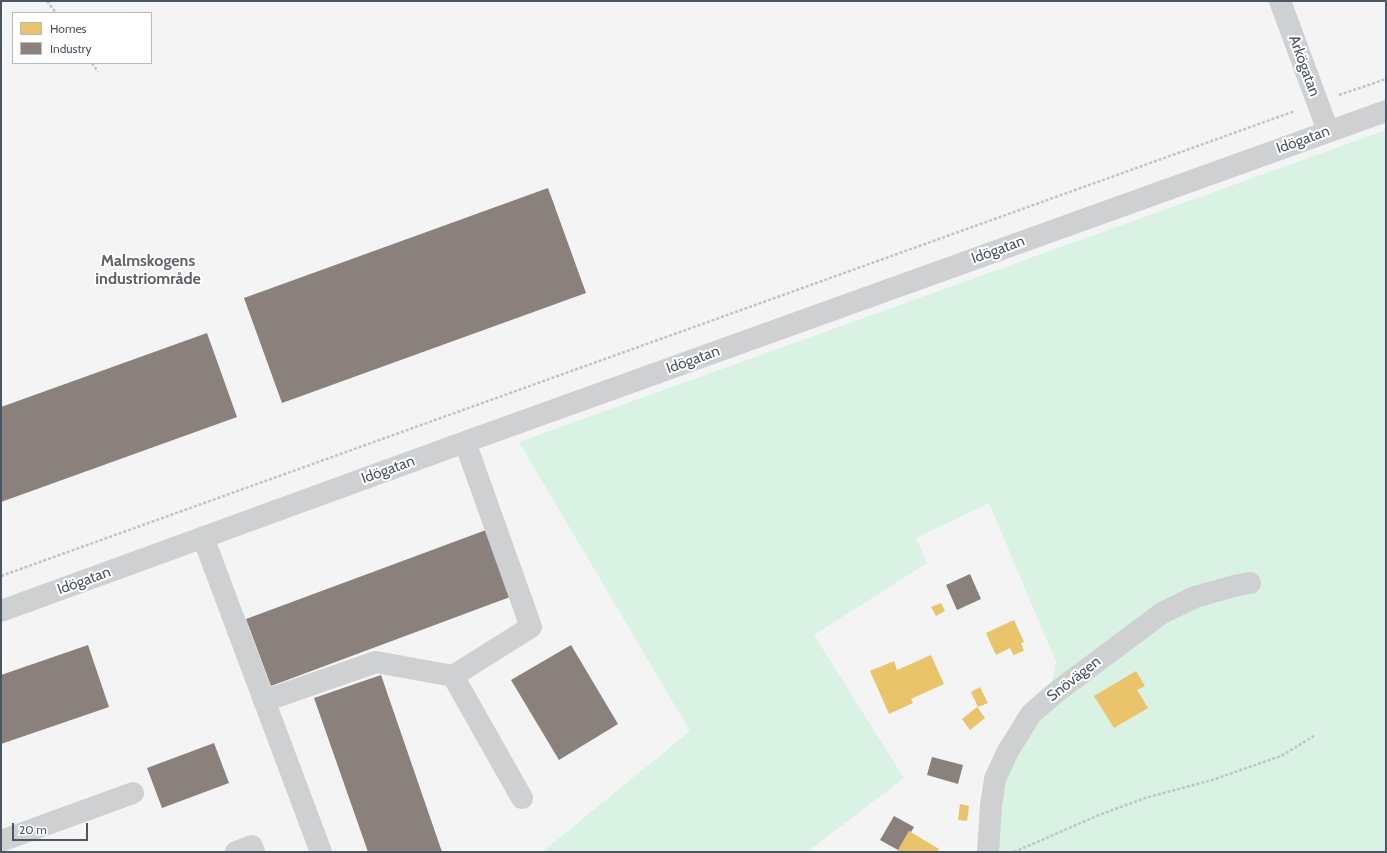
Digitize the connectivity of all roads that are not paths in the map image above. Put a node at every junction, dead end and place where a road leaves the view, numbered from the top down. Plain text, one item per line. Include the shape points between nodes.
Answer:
1 (1280, 1) edge
2 (1386, 111) edge
3 (1328, 131) junction
4 (465, 442) junction
5 (203, 537) junction
6 (1250, 584) dead end
7 (1, 611) edge
8 (453, 676) junction
9 (264, 701) junction
10 (133, 793) dead end
11 (522, 798) dead end
12 (1, 841) edge
13 (236, 852) edge
14 (254, 852) edge
15 (321, 852) edge
16 (988, 852) edge

1 - 3 street, Arkögatan
2 - 3 street, Idögatan
3 - 4 street, Idögatan
4 - 5 street, Idögatan
4 - 8 street via 531,626
5 - 7 street, Idögatan
5 - 9 street
6 - 16 street, Snövägen via 1195,597 1162,613 1055,693 1032,714 1008,751 995,779
8 - 9 street via 376,662
8 - 11 street
9 - 15 street
10 - 12 street
13 - 14 street via 252,846

